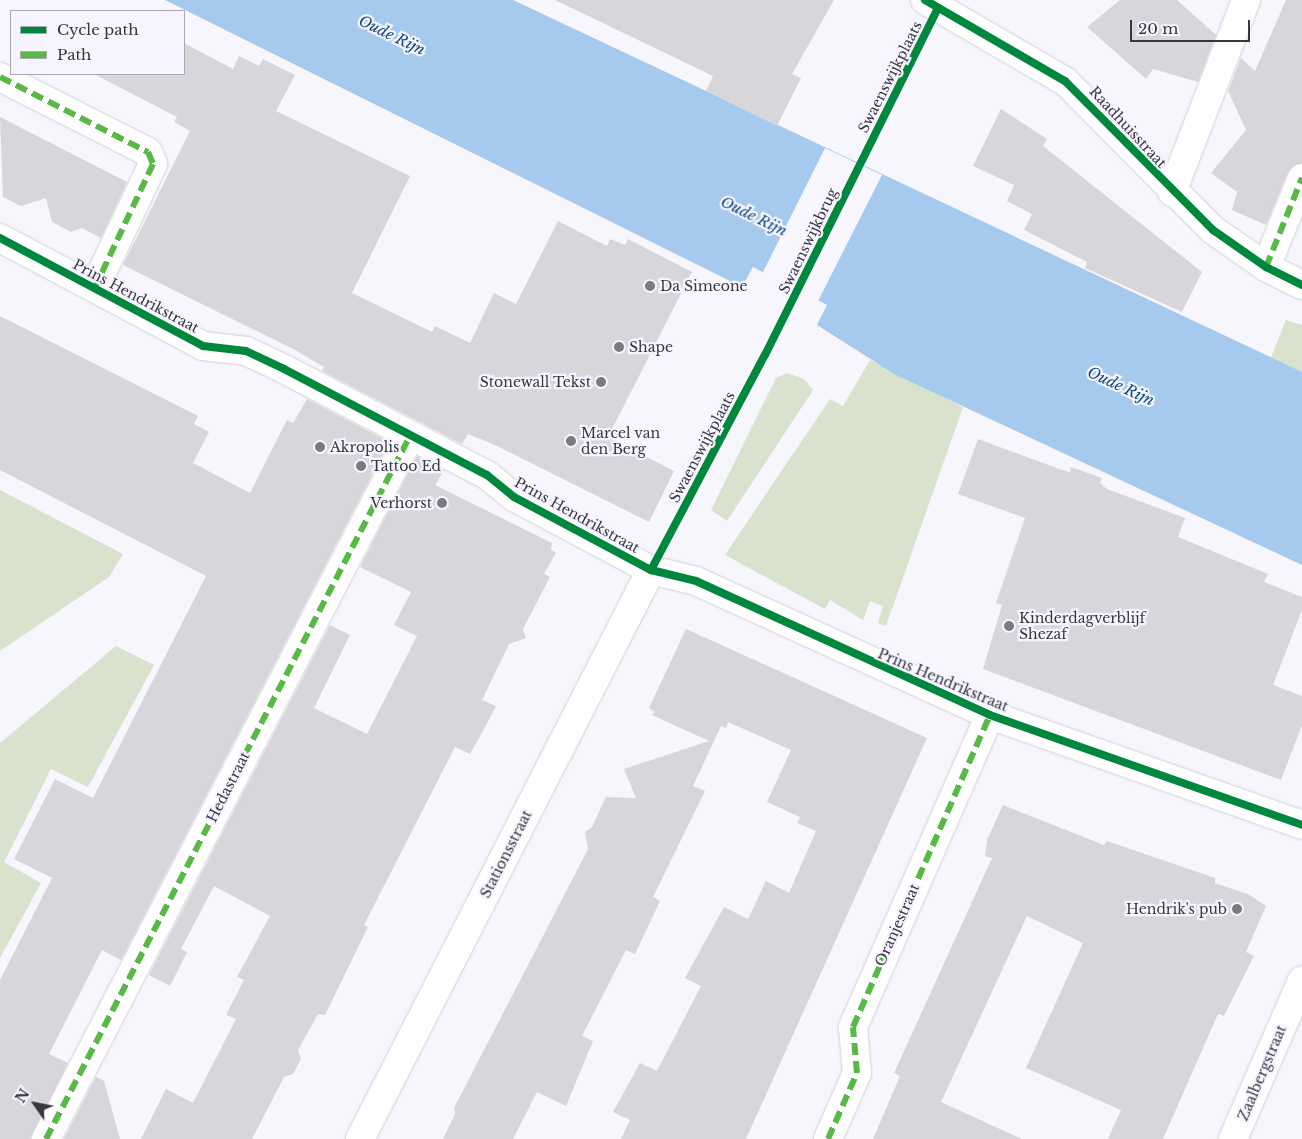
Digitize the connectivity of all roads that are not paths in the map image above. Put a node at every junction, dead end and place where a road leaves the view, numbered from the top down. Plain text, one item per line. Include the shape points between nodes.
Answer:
1 (925, 0) edge
2 (1246, 0) edge
3 (0, 76) edge
4 (1302, 178) edge
5 (1172, 192) junction
6 (0, 238) edge
7 (1266, 268) junction
8 (1302, 285) edge
9 (94, 287) junction
10 (410, 436) junction
11 (651, 570) junction
12 (990, 715) junction
13 (1302, 825) edge
14 (1302, 980) edge
15 (46, 1139) edge
16 (360, 1139) edge
17 (828, 1139) edge
18 (1233, 1139) edge

1 - 5 street, Raadhuisstraat via 1065,81 1104,116
2 - 5 street
3 - 9 street, Prins Hendrikstraat via 148,152 153,164
4 - 7 street
5 - 7 street, Raadhuisstraat via 1213,230
6 - 9 street, Prins Hendrikstraat
7 - 8 street, Raadhuisstraat
9 - 10 street, Prins Hendrikstraat via 203,346 246,350
10 - 11 street, Prins Hendrikstraat
10 - 15 street, Hedastraat
11 - 12 street, Prins Hendrikstraat via 696,581
11 - 16 street, Stationsstraat
12 - 13 street, Prins Hendrikstraat
12 - 17 street, Oranjestraat via 853,1027 858,1073
14 - 18 street, Zaalbergstraat

